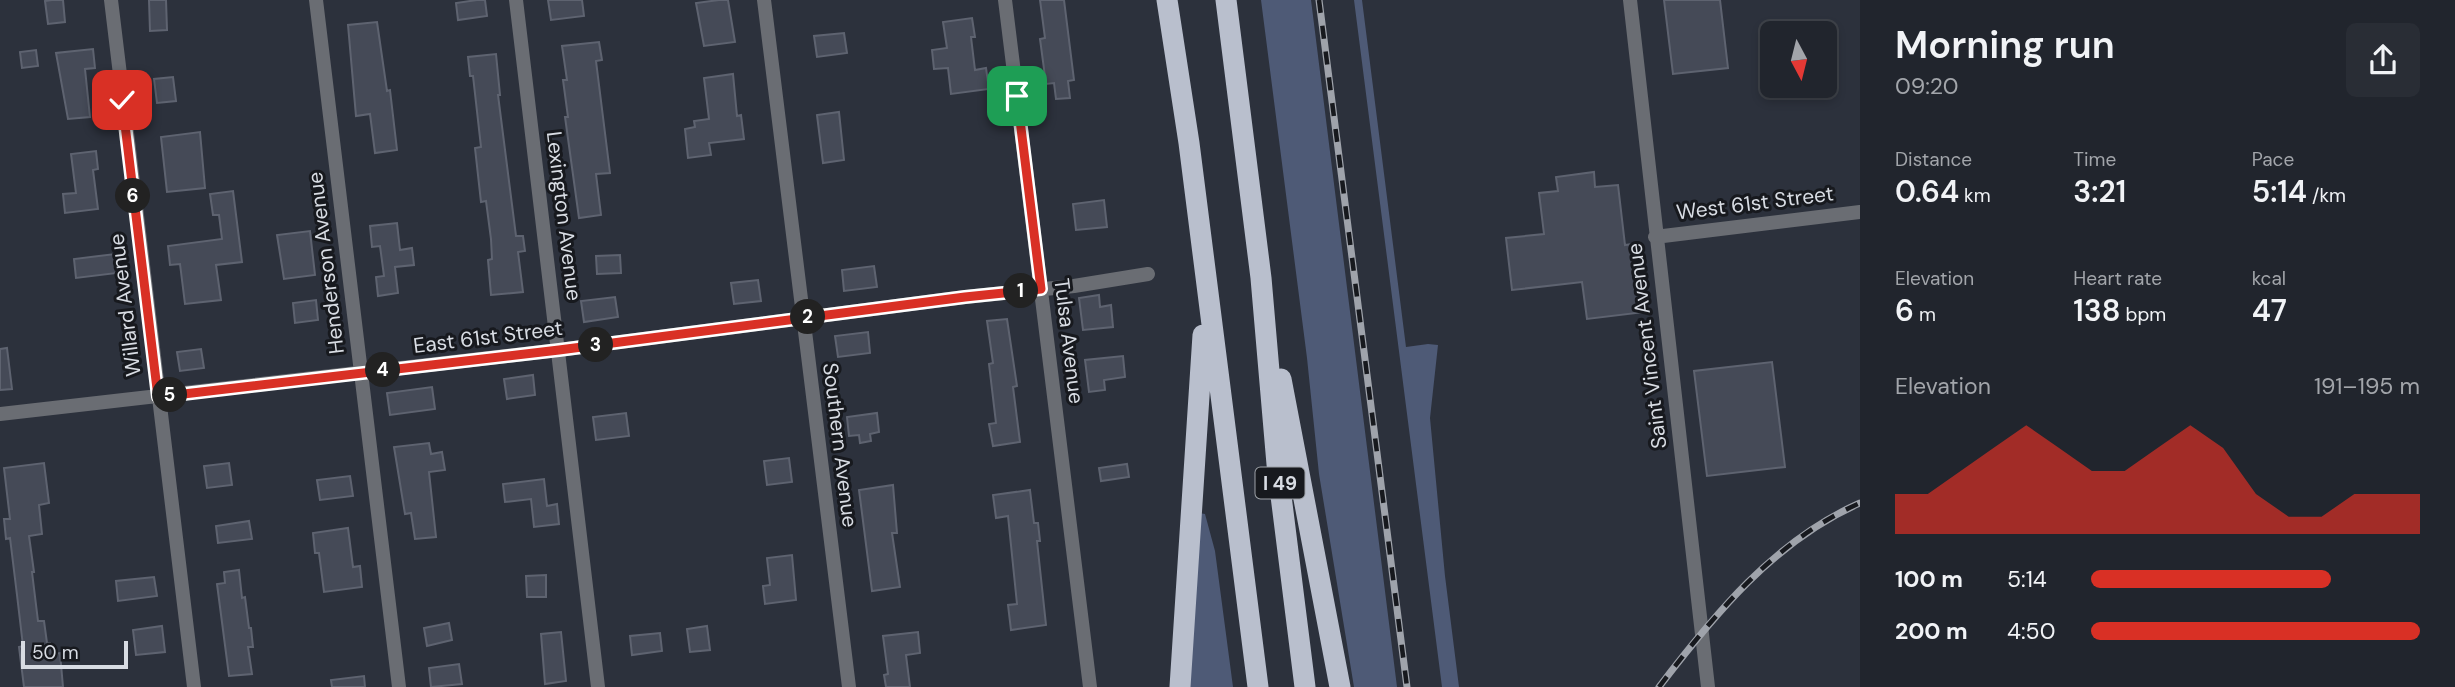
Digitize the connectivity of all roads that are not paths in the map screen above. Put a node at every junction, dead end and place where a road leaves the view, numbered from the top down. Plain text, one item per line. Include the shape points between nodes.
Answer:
1 (111, 0) edge
2 (316, 0) edge
3 (516, 0) edge
4 (764, 0) edge
5 (1005, 0) edge
6 (1167, 0) edge
7 (1226, 0) edge
8 (1630, 0) edge
9 (1860, 212) edge
10 (1655, 237) junction
11 (1148, 274) dead end
12 (1261, 278) junction
13 (1207, 284) junction
14 (1041, 289) junction
15 (802, 318) junction
16 (559, 350) junction
17 (361, 373) junction
18 (158, 397) junction
19 (0, 414) edge
20 (194, 687) edge
21 (399, 687) edge
22 (598, 687) edge
23 (849, 687) edge
24 (1090, 687) edge
25 (1180, 687) edge
26 (1258, 687) edge
27 (1305, 687) edge
28 (1339, 687) edge
29 (1708, 687) edge

1 - 18 street, Willard Avenue
2 - 17 street, Henderson Avenue
3 - 16 street, Lexington Avenue
4 - 15 street, Southern Avenue
5 - 14 street, Tulsa Avenue
6 - 13 highway, I 49
7 - 12 highway, I 49
8 - 10 street, Saint Vincent Avenue
9 - 10 street, West 61st Street
10 - 29 street, Saint Vincent Avenue
11 - 14 street, East 61st Street
12 - 27 highway, I 49 via 1277,464
12 - 28 highway
13 - 25 highway
13 - 26 highway, I 49
14 - 15 street, East 61st Street
14 - 24 street, Tulsa Avenue
15 - 16 street, East 61st Street
15 - 23 street, Southern Avenue
16 - 17 street, East 61st Street
16 - 22 street, Lexington Avenue
17 - 18 street, East 61st Street
17 - 21 street, Henderson Avenue
18 - 19 street, East 61st Street
18 - 20 street, Willard Avenue

